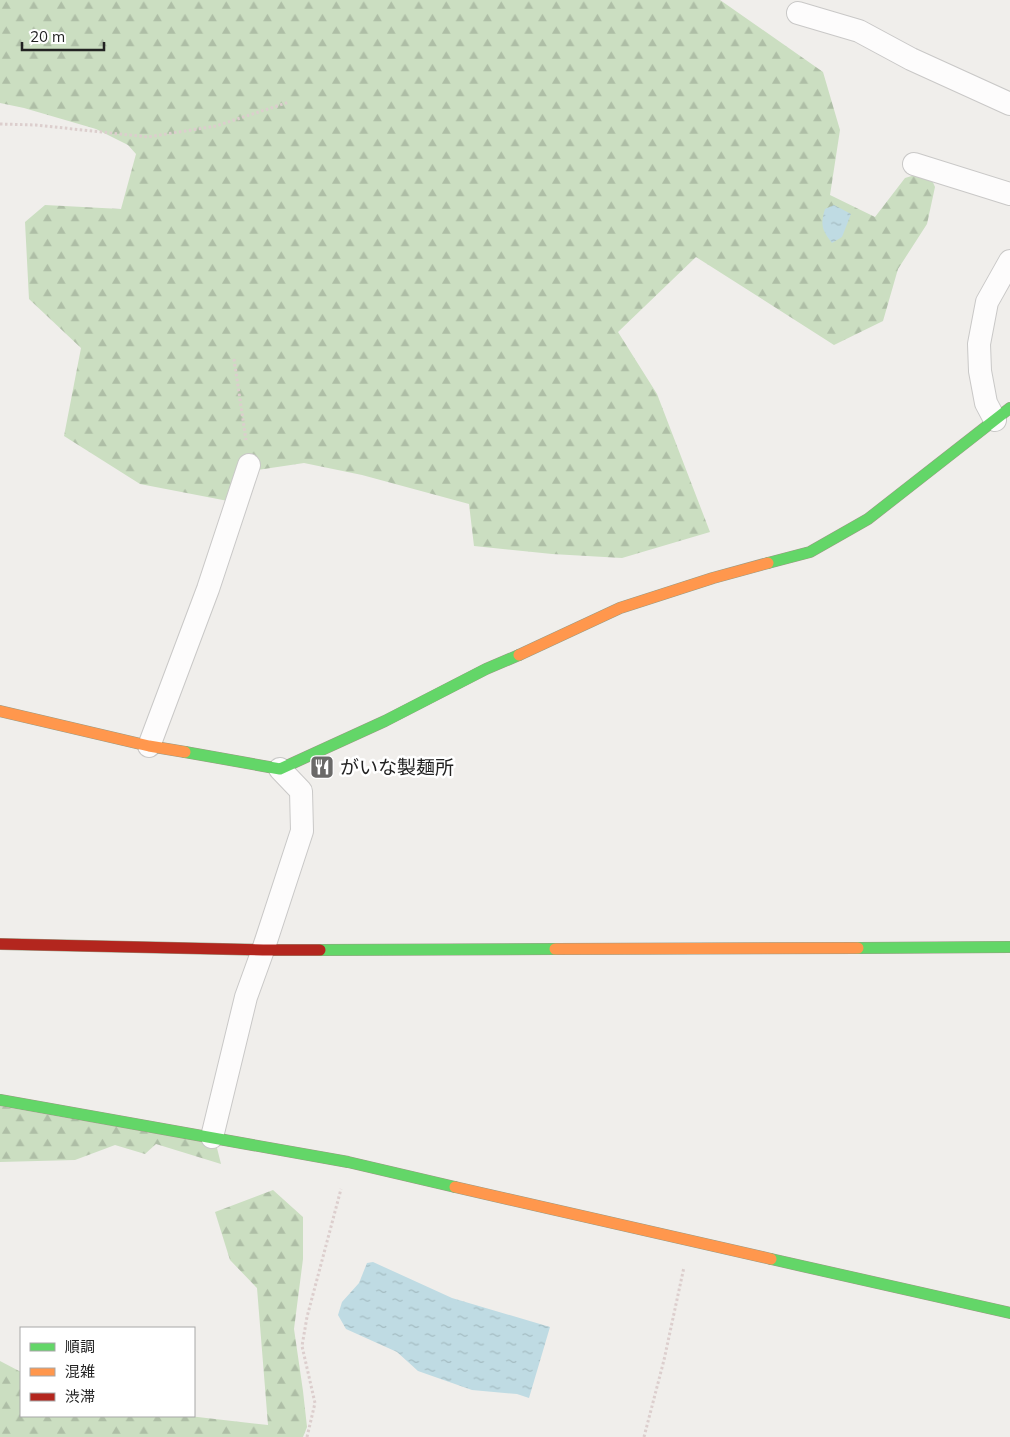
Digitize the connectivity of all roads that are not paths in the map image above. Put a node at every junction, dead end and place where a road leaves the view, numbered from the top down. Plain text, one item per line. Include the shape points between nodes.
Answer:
1 (798, 13) dead end
2 (1010, 104) edge
3 (914, 164) dead end
4 (1010, 194) edge
5 (1010, 261) edge
6 (1003, 414) edge
7 (249, 465) road end
8 (0, 711) edge
9 (149, 746) junction
10 (280, 769) junction
11 (0, 944) edge
12 (1010, 947) edge
13 (263, 950) junction
14 (0, 1100) edge
15 (212, 1137) junction
16 (1010, 1313) edge

1 - 2 street via 859,31 911,59
3 - 4 street
5 - 6 street via 986,302 979,344 986,402
6 - 10 street via 868,519 810,552 620,608
7 - 9 street via 208,589
8 - 9 street
9 - 10 street
10 - 13 street via 302,791 302,831
11 - 13 street
12 - 13 street
13 - 15 street via 246,997
14 - 15 street
15 - 16 street via 348,1162

